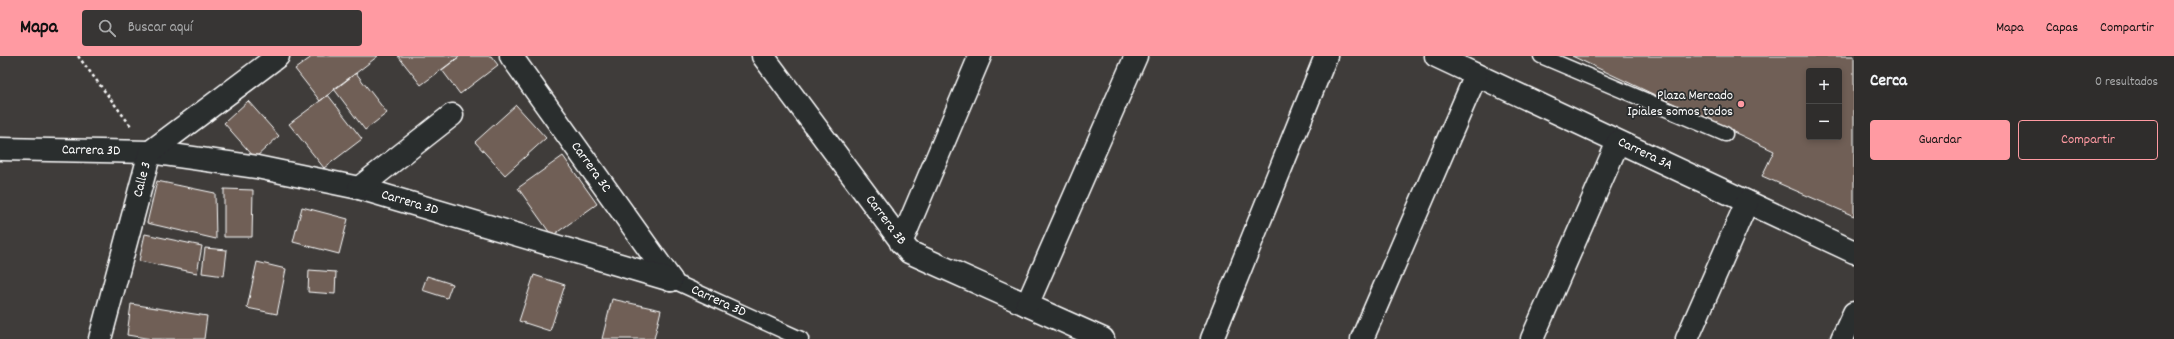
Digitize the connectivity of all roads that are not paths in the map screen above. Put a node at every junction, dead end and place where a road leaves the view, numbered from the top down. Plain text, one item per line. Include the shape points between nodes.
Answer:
1 (278, 56) edge
2 (510, 56) edge
3 (763, 56) edge
4 (980, 56) edge
5 (1136, 56) edge
6 (1326, 56) edge
7 (1436, 56) edge
8 (1541, 56) edge
9 (1476, 75) junction
10 (452, 115) dead end
11 (1725, 134) dead end
12 (1618, 142) junction
13 (0, 149) edge
14 (150, 152) junction
15 (359, 188) junction
16 (1747, 202) junction
17 (901, 243) junction
18 (1854, 252) edge
19 (671, 280) junction
20 (1027, 305) junction
21 (1854, 313) edge
22 (100, 339) edge
23 (801, 339) edge
24 (1103, 339) edge
25 (1212, 339) edge
26 (1362, 339) edge
27 (1532, 339) edge
28 (1687, 339) edge
29 (1842, 339) edge

1 - 14 street, Calle 3
2 - 19 street, Carrera 3C
3 - 17 street, Carrera 3B
4 - 17 street
5 - 20 street
6 - 25 street
7 - 9 street, Carrera 3A
8 - 11 lane
9 - 12 street, Carrera 3A
9 - 26 street
10 - 15 street
12 - 16 street, Carrera 3A
12 - 27 street
13 - 14 street, Carrera 3D
14 - 15 street, Carrera 3D via 257,167
14 - 22 street, Calle 3
15 - 19 street, Carrera 3D
16 - 18 street, Carrera 3A
16 - 28 street
17 - 20 street, Carrera 3B via 909,252
19 - 23 lane, Carrera 3D
20 - 24 street, Carrera 3B
21 - 29 street

